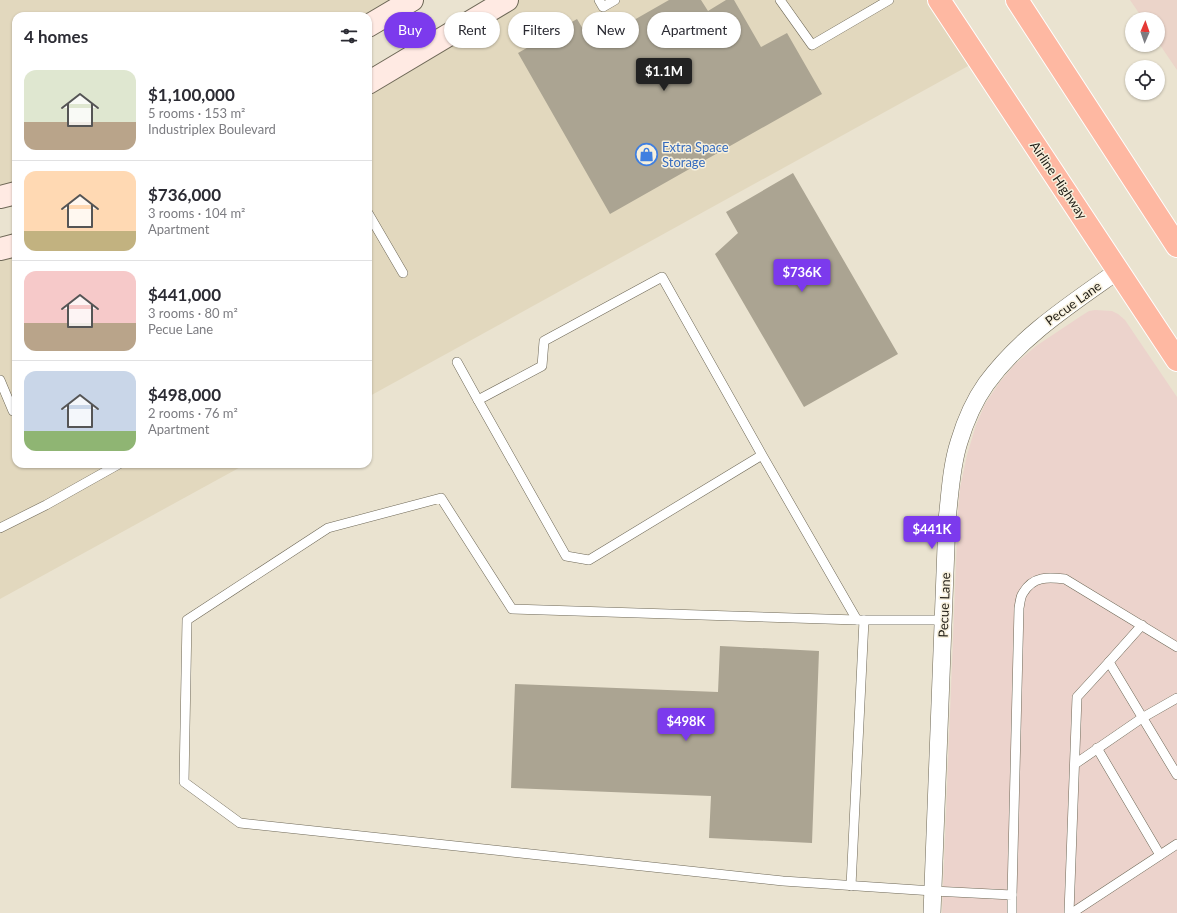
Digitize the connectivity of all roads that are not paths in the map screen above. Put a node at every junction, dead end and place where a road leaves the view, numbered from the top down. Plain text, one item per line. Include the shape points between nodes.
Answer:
1 (412, 0) edge
2 (507, 0) edge
3 (599, 0) edge
4 (615, 0) edge
5 (780, 0) edge
6 (889, 0) edge
7 (940, 0) edge
8 (1017, 0) edge
9 (372, 24) edge
10 (372, 81) edge
11 (12, 194) edge
12 (0, 197) edge
13 (372, 220) edge
14 (12, 246) edge
15 (1177, 246) edge
16 (0, 249) edge
17 (1119, 270) junction
18 (403, 273) dead end
19 (1177, 360) edge
20 (457, 362) dead end
21 (0, 380) edge
22 (478, 400) junction
23 (12, 410) edge
24 (762, 455) junction
25 (112, 468) edge
26 (0, 528) edge
27 (861, 620) junction
28 (943, 620) junction
29 (1142, 625) junction
30 (1177, 647) edge
31 (1109, 662) junction
32 (1177, 698) edge
33 (1142, 718) junction
34 (1098, 748) junction
35 (1075, 764) junction
36 (1177, 775) edge
37 (1177, 844) edge
38 (1160, 855) junction
39 (851, 886) junction
40 (933, 891) junction
41 (1012, 895) junction
42 (932, 913) edge
43 (1012, 913) edge
44 (1071, 913) edge

1 - 9 street
2 - 10 street
3 - 4 lane via 603,7
5 - 6 lane via 812,45
7 - 17 highway, Airline Highway
8 - 15 highway
11 - 12 street
13 - 18 lane
14 - 16 street
17 - 19 highway, Airline Highway
17 - 28 street, Pecue Lane via 1034,332 1004,361 985,385 972,409 958,442 951,478
20 - 22 lane
21 - 23 lane
22 - 24 lane via 566,556 589,560
22 - 24 lane via 542,366 544,341 662,277
24 - 27 lane
25 - 26 lane
27 - 28 lane
27 - 39 lane
27 - 39 lane via 512,609 441,498 328,528 187,620 184,782 240,823 783,881
28 - 40 street, Pecue Lane
29 - 30 lane
29 - 31 lane
29 - 41 lane via 1065,579 1049,577 1034,580 1023,593 1018,608
31 - 33 lane
31 - 35 lane via 1077,697
32 - 33 lane
33 - 34 lane
33 - 36 lane
34 - 35 lane
34 - 38 lane
35 - 44 lane
37 - 38 lane
38 - 44 lane
39 - 40 lane
40 - 41 lane
40 - 42 street, Pecue Lane
41 - 43 lane

